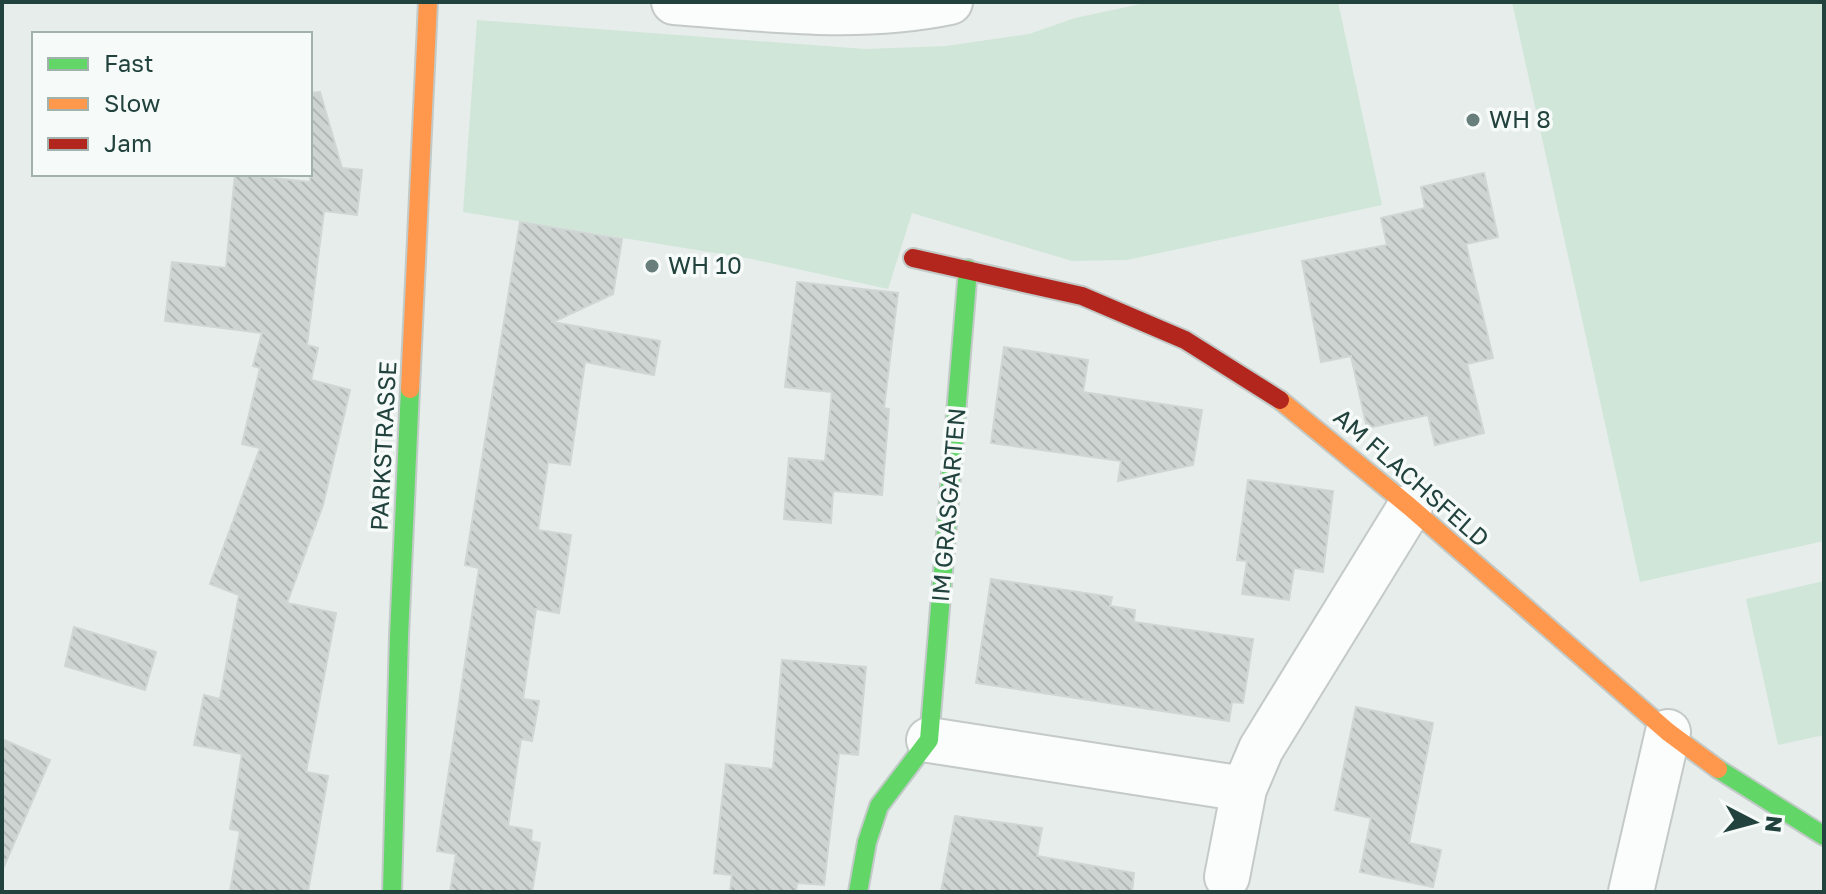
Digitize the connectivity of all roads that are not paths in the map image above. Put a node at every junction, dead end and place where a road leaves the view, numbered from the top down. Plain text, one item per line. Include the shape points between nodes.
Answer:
1 (428, 2) edge
2 (674, 2) edge
3 (950, 2) edge
4 (913, 258) dead end
5 (968, 269) junction
6 (1410, 507) junction
7 (1668, 732) junction
8 (929, 740) junction
9 (1244, 789) junction
10 (1824, 836) edge
11 (1227, 877) dead end
12 (392, 892) edge
13 (858, 892) edge
14 (1631, 892) edge

1 - 12 street, PARKSTRASSE
2 - 3 street via 827,14
4 - 5 street, AM FLACHSFELD
5 - 6 street, AM FLACHSFELD via 1082,296 1185,340 1291,407
5 - 8 street, IM GRASGARTEN
6 - 7 street, AM FLACHSFELD
6 - 9 street via 1261,749
7 - 10 street, AM FLACHSFELD
7 - 14 street
8 - 9 street
8 - 13 street via 872,821
9 - 11 street

